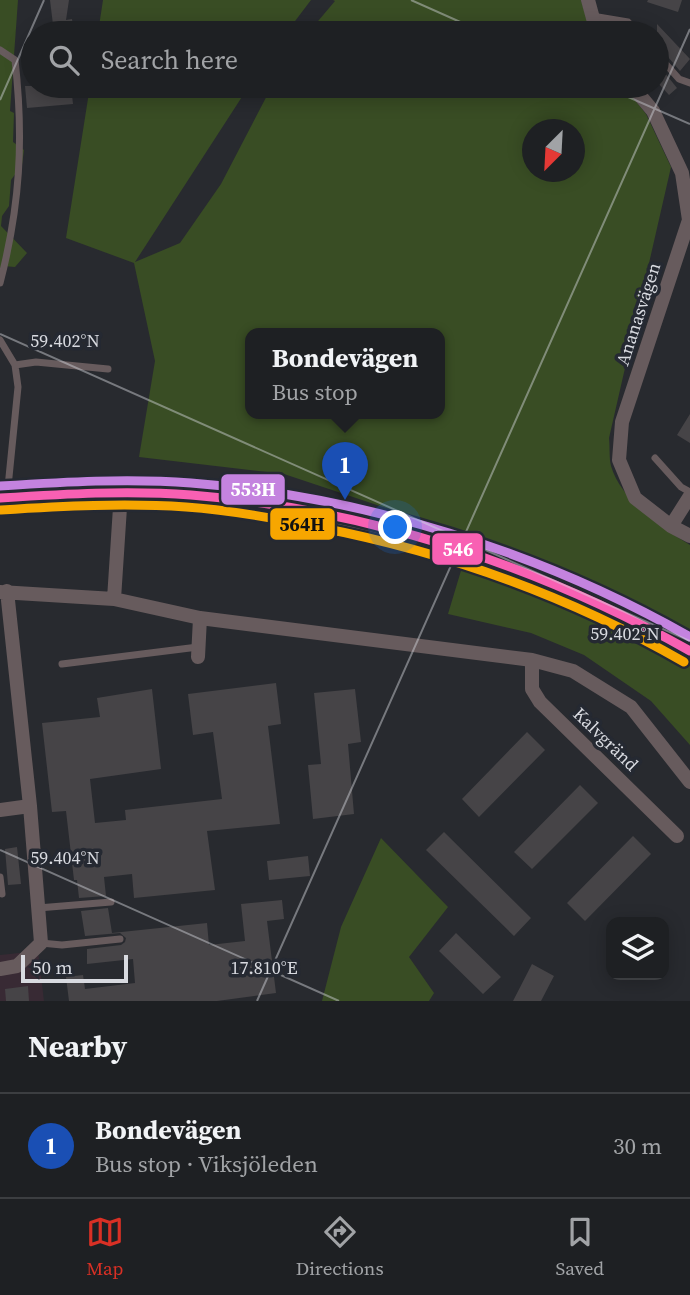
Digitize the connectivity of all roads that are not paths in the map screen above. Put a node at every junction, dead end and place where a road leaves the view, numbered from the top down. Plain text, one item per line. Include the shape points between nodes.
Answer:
1 (587, 0) edge
2 (592, 16) junction
3 (593, 21) edge
4 (622, 21) edge
5 (0, 50) edge
6 (669, 68) edge
7 (690, 83) edge
8 (642, 98) edge
9 (690, 220) edge
10 (0, 283) edge
11 (0, 340) edge
12 (15, 365) junction
13 (108, 369) dead end
14 (655, 458) dead end
15 (121, 492) junction
16 (690, 494) edge
17 (4, 498) edge
18 (671, 526) junction
19 (690, 537) edge
20 (4, 591) edge
21 (114, 599) junction
22 (200, 618) junction
23 (687, 649) edge
24 (198, 652) joint
25 (532, 660) junction
26 (62, 664) dead end
27 (690, 782) edge
28 (30, 806) junction
29 (0, 810) edge
30 (677, 835) dead end
31 (0, 877) edge
32 (2, 894) dead end
33 (111, 902) dead end
34 (37, 908) junction
35 (120, 939) dead end
36 (40, 943) junction
37 (0, 969) edge

1 - 2 street
2 - 3 street
2 - 4 lane
5 - 10 lane via 15,60 21,110 14,225
6 - 7 lane
8 - 9 street, Ananasvägen via 653,111 682,173
9 - 18 street, Ananasvägen via 622,422 619,460 635,498
11 - 12 lane
12 - 13 lane via 36,362
12 - 17 lane via 18,387
14 - 16 lane
15 - 17 main road
15 - 21 street
15 - 23 main road via 237,499 368,523 427,539 600,603
16 - 18 street
18 - 19 street, Ananasvägen
20 - 21 street
20 - 28 street
21 - 22 street
22 - 24 street
22 - 25 street
24 - 26 lane
25 - 27 street via 573,671 631,707
25 - 30 street, Kalvgränd via 532,690 540,702
28 - 29 street
28 - 34 street
31 - 32 lane
33 - 34 lane
34 - 36 street
35 - 36 lane via 62,946
36 - 37 street via 17,966

